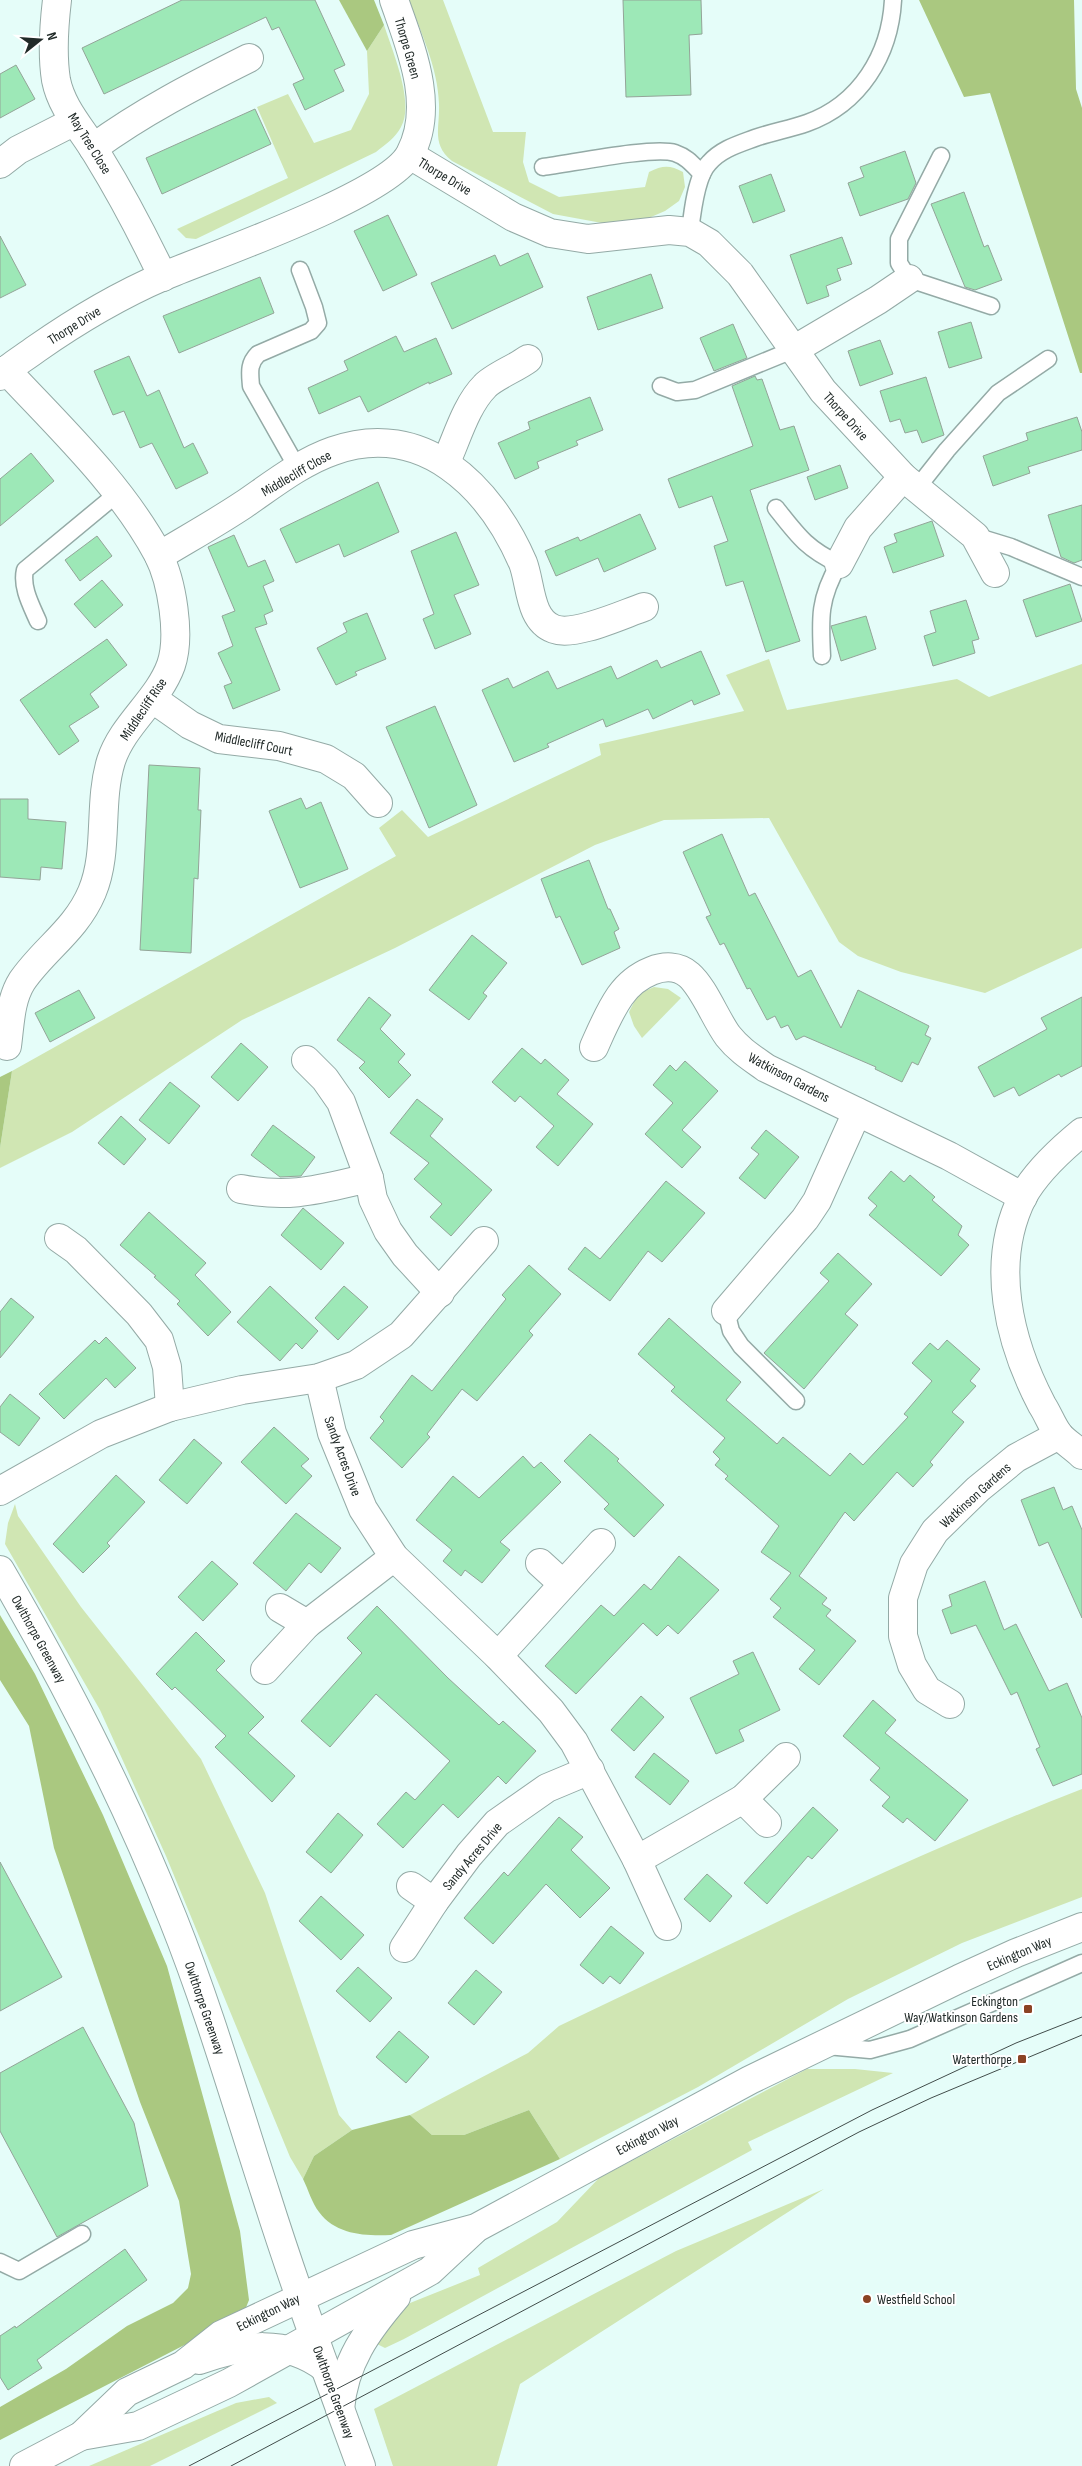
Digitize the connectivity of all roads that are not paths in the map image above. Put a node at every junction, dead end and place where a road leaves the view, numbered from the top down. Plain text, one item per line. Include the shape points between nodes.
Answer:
1 (57, 0) edge
2 (394, 0) edge
3 (893, 0) edge
4 (249, 58) dead end
5 (73, 122) junction
6 (94, 148) junction
7 (410, 155) junction
8 (941, 156) dead end
9 (0, 164) edge
10 (543, 168) dead end
11 (702, 174) junction
12 (690, 232) junction
13 (300, 270) dead end
14 (163, 277) junction
15 (909, 279) junction
16 (991, 306) dead end
17 (795, 349) junction
18 (1048, 359) dead end
19 (528, 360) dead end
20 (3, 373) edge
21 (661, 386) dead end
22 (446, 462) junction
23 (298, 469) junction
24 (910, 482) junction
25 (118, 493) junction
26 (776, 508) dead end
27 (974, 536) junction
28 (159, 556) junction
29 (839, 564) junction
30 (995, 573) dead end
31 (1082, 577) edge
32 (644, 607) dead end
33 (38, 621) dead end
34 (822, 656) dead end
35 (153, 699) junction
36 (378, 804) dead end
37 (7, 1046) dead end
38 (594, 1047) dead end
39 (306, 1060) dead end
40 (857, 1112) junction
41 (1082, 1132) edge
42 (369, 1178) junction
43 (241, 1189) dead end
44 (1023, 1197) junction
45 (59, 1238) dead end
46 (484, 1241) dead end
47 (440, 1293) junction
48 (726, 1311) joint
49 (319, 1378) junction
50 (796, 1401) dead end
51 (170, 1407) junction
52 (1059, 1435) junction
53 (1082, 1454) edge
54 (0, 1491) edge
55 (601, 1543) dead end
56 (394, 1557) junction
57 (540, 1564) dead end
58 (0, 1570) edge
59 (563, 1584) junction
60 (280, 1608) dead end
61 (307, 1624) junction
62 (498, 1656) junction
63 (265, 1670) dead end
64 (950, 1704) dead end
65 (786, 1757) dead end
66 (590, 1770) junction
67 (743, 1799) junction
68 (767, 1823) dead end
69 (637, 1860) junction
70 (411, 1886) dead end
71 (434, 1902) junction
72 (667, 1926) dead end
73 (1082, 1927) edge
74 (404, 1948) dead end
75 (1082, 1963) edge
76 (821, 2046) junction
77 (476, 2228) junction
78 (82, 2234) dead end
79 (0, 2262) edge
80 (407, 2284) junction
81 (299, 2297) junction
82 (302, 2343) junction
83 (183, 2365) junction
84 (340, 2409) junction
85 (81, 2436) junction
86 (24, 2466) edge
87 (362, 2466) edge

1 - 5 street, May Tree Close via 54,28 56,81
2 - 7 street, Thorpe Green via 412,51 419,85 420,124
3 - 11 lane via 888,38 878,62 848,100 806,123 730,147 707,164
4 - 6 street via 143,114
5 - 6 street, May Tree Close
5 - 9 street via 18,150
6 - 14 street, May Tree Close via 135,217
7 - 12 street, Thorpe Drive via 513,217 550,233 588,239 669,230
7 - 14 street, Thorpe Drive via 387,177 329,208
8 - 15 lane via 899,239 899,263
10 - 11 lane via 672,152 688,159
11 - 12 lane
12 - 17 street, Thorpe Drive via 709,243 740,274
13 - 23 lane via 318,323 311,331 258,354 252,360 250,371 251,386
14 - 20 street, Thorpe Drive via 56,335
15 - 16 lane
15 - 17 street
17 - 21 lane via 696,390 677,392
17 - 24 street, Thorpe Drive via 823,391
18 - 24 lane via 998,393 947,450
19 - 22 street via 486,384 476,396
20 - 25 street, Middlecliff Rise
22 - 23 street, Middlecliff Close via 422,450 393,443 363,443 333,451
22 - 32 street, Middlecliff Close via 466,479 512,538 543,623 570,632
23 - 28 street, Middlecliff Close
24 - 27 street, Thorpe Drive
24 - 29 street via 858,528
25 - 28 street, Middlecliff Rise
25 - 33 lane via 25,570 23,579 28,600
26 - 29 lane via 816,553
27 - 30 street, Thorpe Drive
27 - 31 lane via 1011,547
28 - 35 street, Middlecliff Rise via 172,600 177,636 171,665
29 - 34 lane via 827,584 820,618
35 - 36 street, Middlecliff Court via 190,725 219,739 279,746 326,759 354,776
35 - 37 street, Middlecliff Rise via 128,727 112,759 104,788 102,845 93,891 76,923 22,982 12,1006
38 - 40 street, Watkinson Gardens via 622,994 651,970 672,966 689,975 742,1052 766,1068
39 - 42 street via 325,1078 342,1102
40 - 44 street, Watkinson Gardens via 949,1156
40 - 48 street via 817,1201
41 - 44 street via 1062,1148 1034,1179
42 - 43 street via 303,1193 268,1194
42 - 47 street via 373,1199 388,1230 405,1255
44 - 52 street via 1012,1230 1006,1266 1006,1308 1015,1343 1030,1379
45 - 51 street via 76,1250 139,1314 158,1340 167,1367
46 - 47 street
47 - 49 street via 401,1335 356,1365
48 - 50 lane via 731,1331 741,1346
49 - 51 street via 242,1390
49 - 56 street, Sandy Acres Drive via 332,1433 363,1509
51 - 54 street via 101,1434
52 - 53 street
52 - 64 street, Watkinson Gardens via 1016,1458 978,1488 935,1532 914,1564 903,1598 904,1636 912,1666 927,1690
55 - 59 street
56 - 61 street
56 - 62 street, Sandy Acres Drive
57 - 59 street
58 - 81 street, Owlthorpe Greenway via 96,1745 135,1826 220,2051
59 - 62 street
60 - 61 street
61 - 63 street
62 - 66 street, Sandy Acres Drive via 552,1712
65 - 67 street
66 - 69 street, Sandy Acres Drive
66 - 71 street, Sandy Acres Drive via 547,1788 497,1823
67 - 68 street
67 - 69 street
69 - 72 street, Sandy Acres Drive
70 - 71 street, Sandy Acres Drive
71 - 74 street, Sandy Acres Drive
73 - 76 street, Eckington Way via 1016,1953
75 - 76 lane via 910,2039 870,2050
76 - 77 street, Eckington Way via 750,2080
77 - 80 street, Eckington Way via 430,2270
77 - 81 street, Eckington Way via 413,2245
78 - 79 lane via 19,2271
80 - 82 street, Eckington Way
80 - 84 street via 373,2324 360,2345 342,2386
81 - 82 street, Owlthorpe Greenway
81 - 83 street, Eckington Way via 221,2335
82 - 83 street via 224,2351
82 - 84 street, Owlthorpe Greenway via 325,2368
82 - 85 street, Eckington Way via 229,2383 138,2426
83 - 85 street, Eckington Way via 127,2392
84 - 87 street, Owlthorpe Greenway
85 - 86 street, Eckington Way

